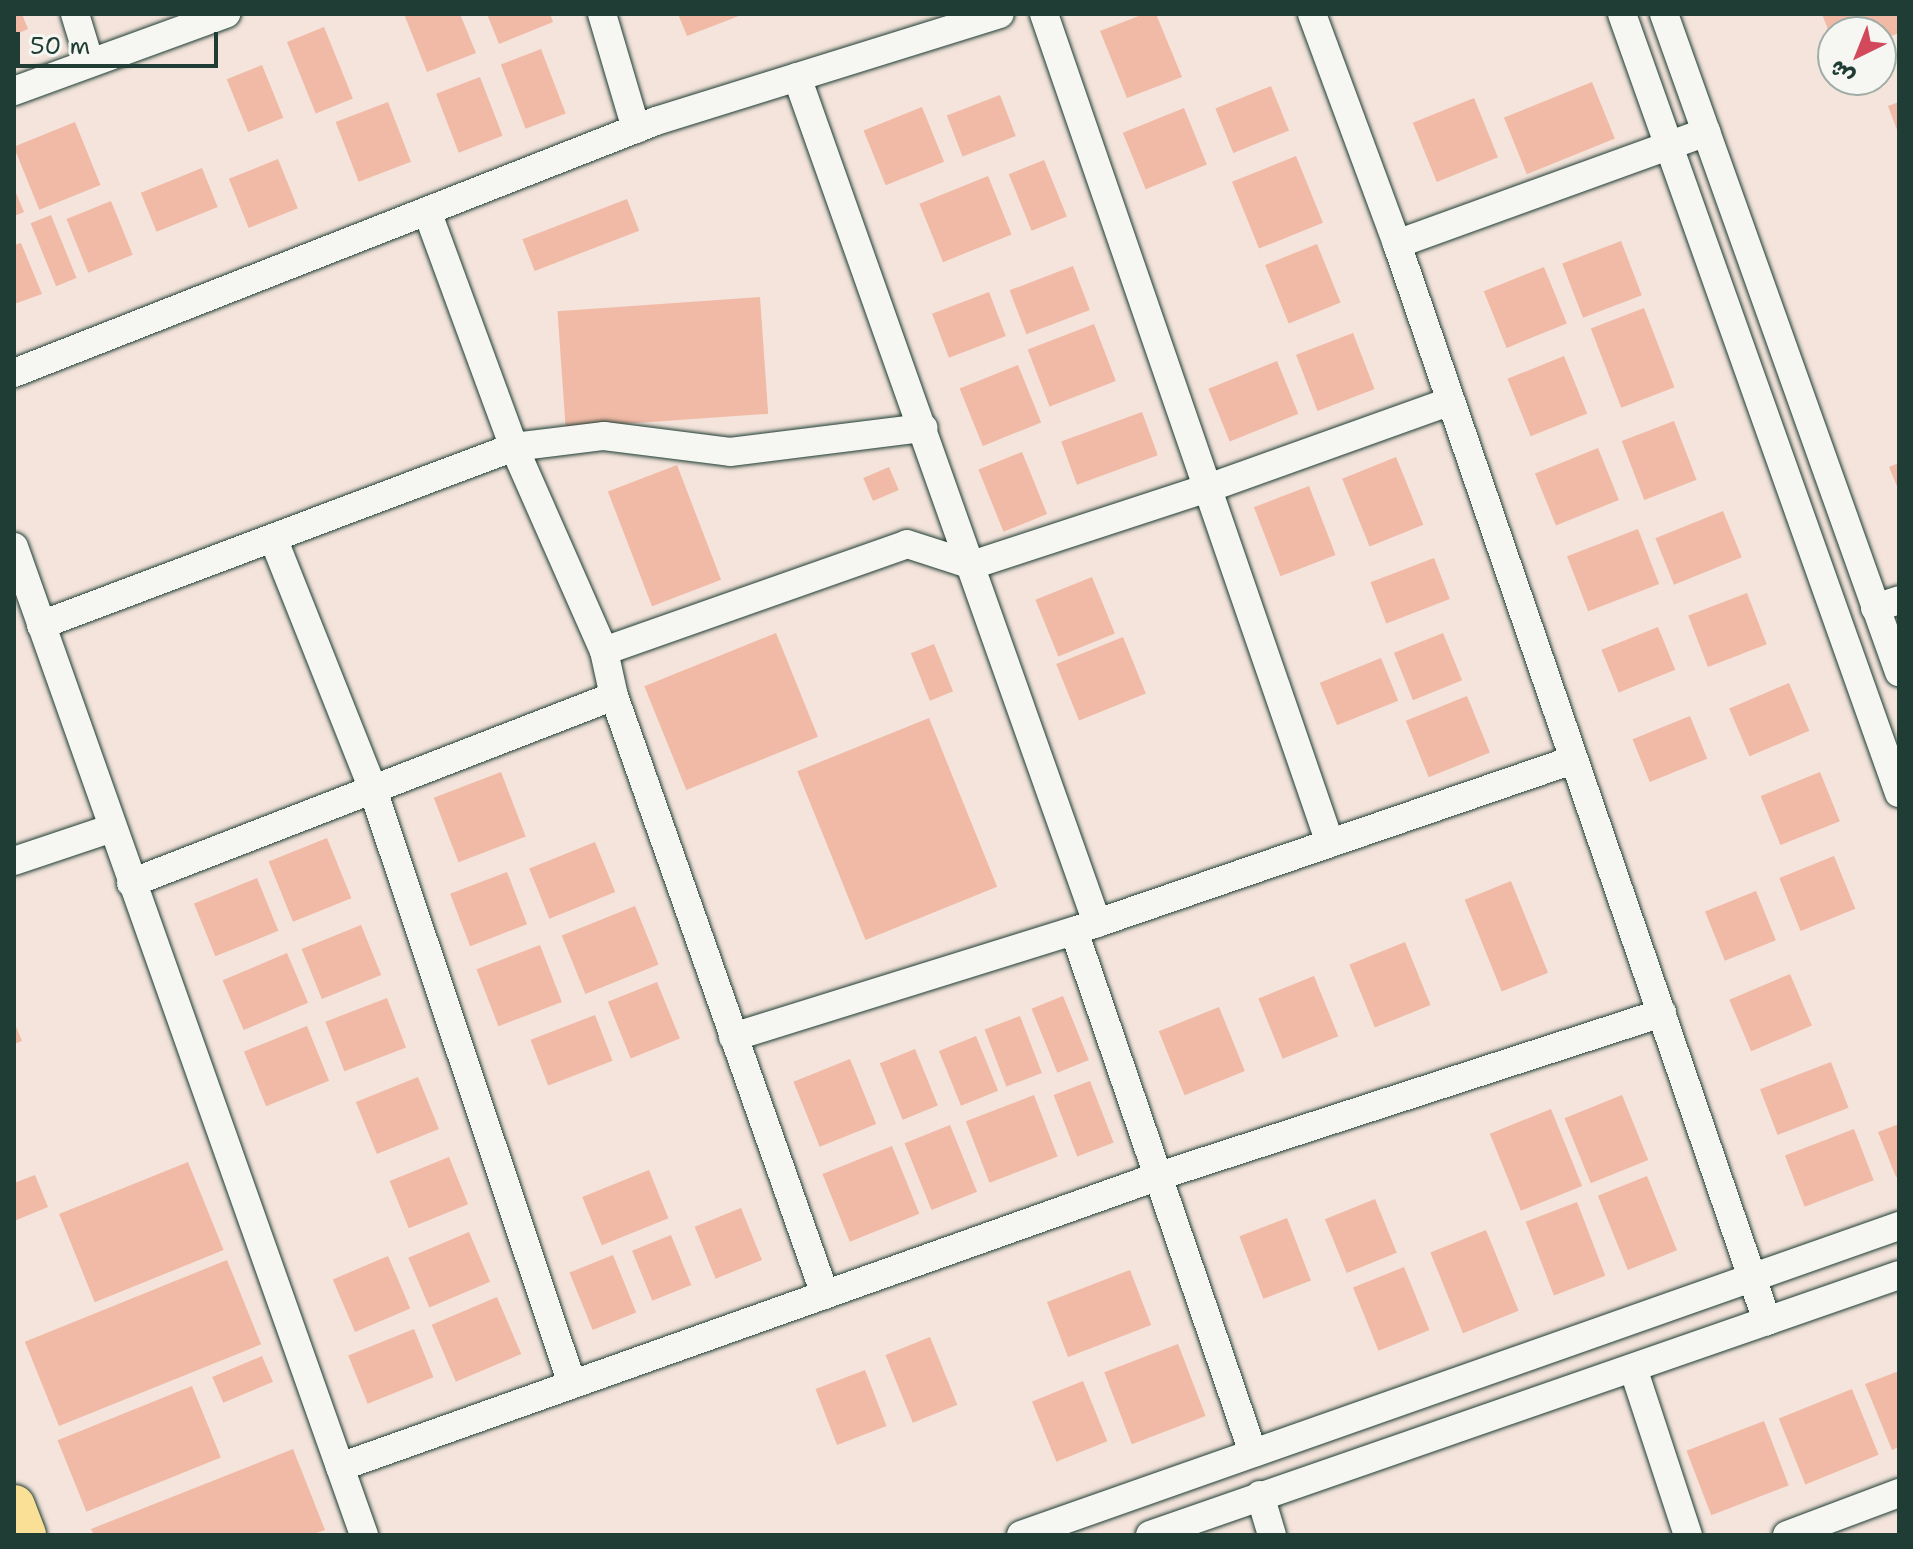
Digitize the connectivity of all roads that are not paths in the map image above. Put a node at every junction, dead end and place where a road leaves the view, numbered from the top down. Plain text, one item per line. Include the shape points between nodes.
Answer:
1 (75, 14) edge
2 (226, 14) edge
3 (602, 14) edge
4 (1000, 14) edge
5 (1044, 14) edge
6 (1312, 14) edge
7 (1622, 14) edge
8 (1664, 14) edge
9 (90, 63) junction
10 (797, 77) junction
11 (14, 91) edge
12 (636, 129) junction
13 (1706, 132) junction
14 (1668, 147) junction
15 (427, 211) junction
16 (1397, 244) junction
17 (14, 373) edge
18 (1448, 402) junction
19 (924, 428) junction
20 (514, 447) junction
21 (1211, 487) junction
22 (273, 538) junction
23 (14, 547) edge
24 (972, 565) junction
25 (1887, 604) edge
26 (41, 625) junction
27 (604, 651) junction
28 (1899, 672) edge
29 (614, 696) junction
30 (1573, 760) junction
31 (372, 787) junction
32 (1899, 793) edge
33 (112, 828) junction
34 (1330, 843) junction
35 (14, 861) edge
36 (131, 883) junction
37 (1085, 927) junction
38 (1662, 1013) junction
39 (733, 1037) junction
40 (1159, 1176) junction
41 (1899, 1226) edge
42 (1899, 1275) edge
43 (1753, 1277) junction
44 (825, 1295) junction
45 (1767, 1321) junction
46 (1633, 1368) junction
47 (572, 1384) junction
48 (1253, 1453) junction
49 (340, 1467) junction
50 (1899, 1493) edge
51 (1260, 1495) junction
52 (14, 1506) edge
53 (25, 1535) edge
54 (364, 1535) edge
55 (1021, 1535) edge
56 (1150, 1535) edge
57 (1272, 1535) edge
58 (1688, 1535) edge
59 (1787, 1535) edge

1 - 9 street
2 - 9 street
3 - 12 street
4 - 10 street
5 - 21 street
6 - 16 street
7 - 14 street
8 - 13 street
9 - 11 street
10 - 12 street
10 - 19 street
12 - 15 street
13 - 14 street
13 - 25 street
14 - 16 street
14 - 32 street
15 - 17 street
15 - 20 street
16 - 18 street
18 - 21 street
18 - 30 street
19 - 20 street via 730,452 604,436
19 - 24 street
20 - 22 street
20 - 27 street
21 - 24 street
21 - 34 street
22 - 26 street
22 - 31 street
23 - 26 street
24 - 27 street via 907,544
24 - 37 street
25 - 28 street
26 - 33 street
27 - 29 street
29 - 31 street
29 - 39 street
30 - 34 street
30 - 38 street
31 - 36 street
31 - 47 street
33 - 35 street
33 - 36 street
34 - 37 street
36 - 49 street
37 - 39 street
37 - 40 street
38 - 40 street
38 - 43 street
39 - 44 street
40 - 44 street
40 - 48 street
41 - 43 street
42 - 45 street
43 - 45 street
43 - 48 street
44 - 47 street
45 - 46 street
46 - 51 street
46 - 58 street
47 - 49 street
48 - 55 street
49 - 54 street
50 - 59 street
51 - 56 street
51 - 57 street
52 - 53 highway

